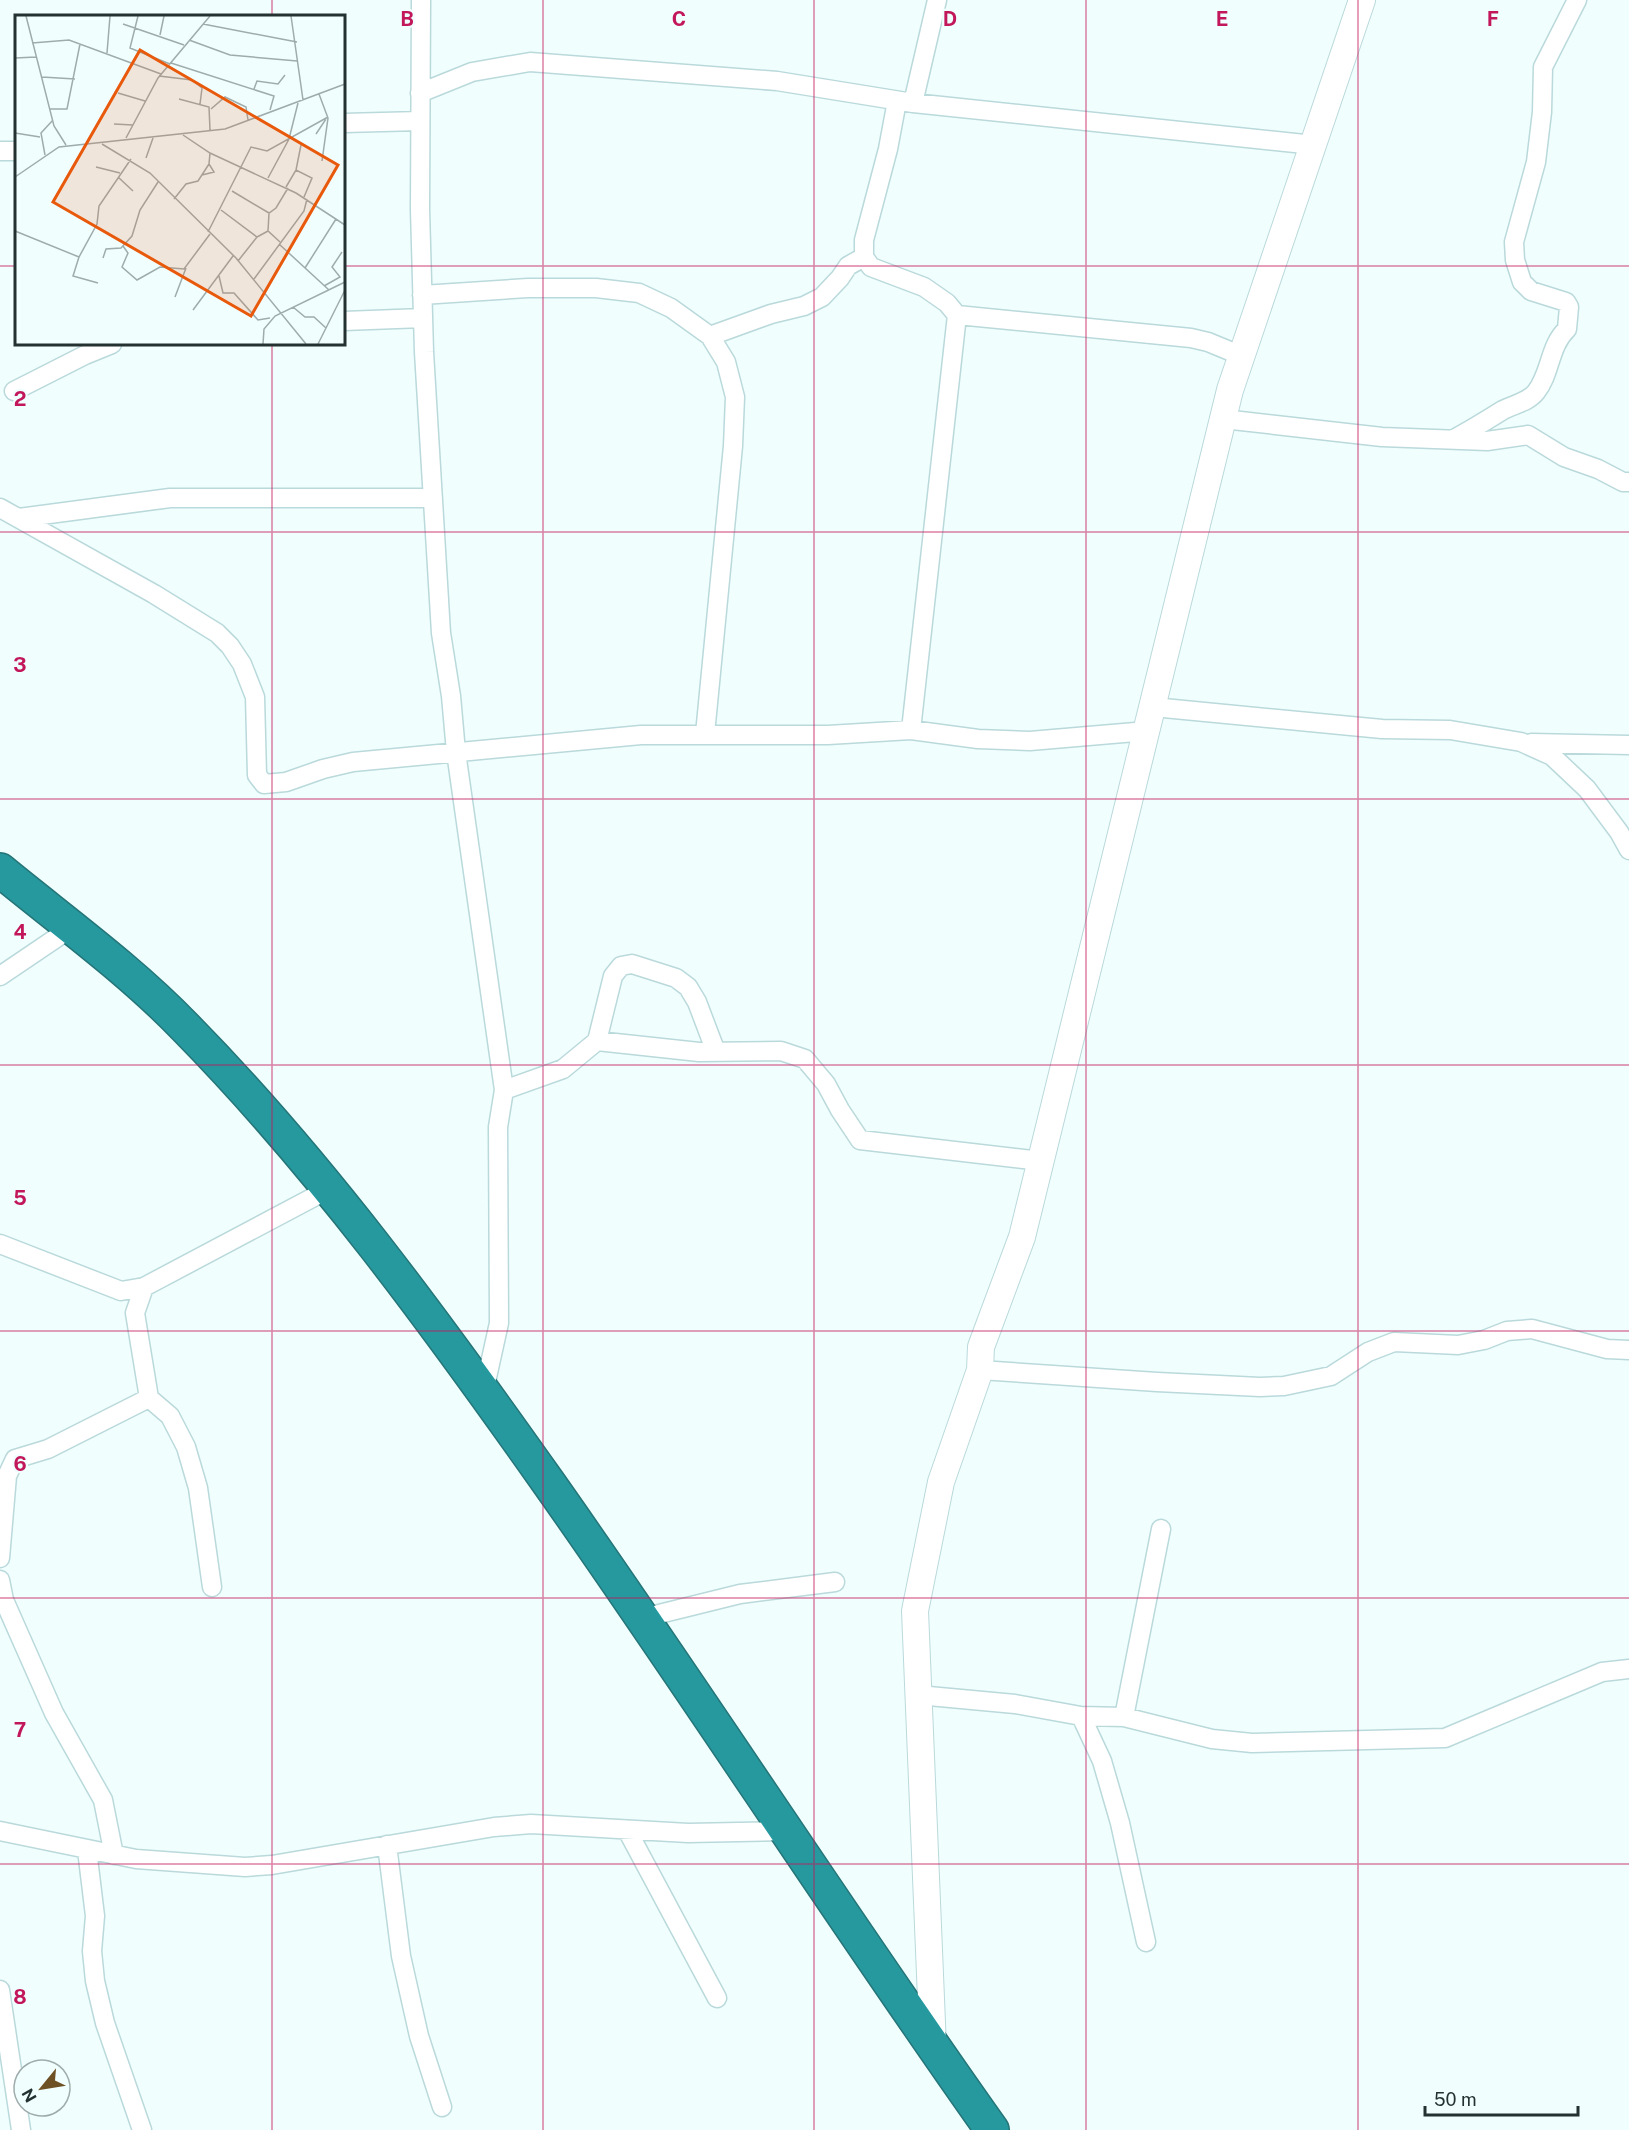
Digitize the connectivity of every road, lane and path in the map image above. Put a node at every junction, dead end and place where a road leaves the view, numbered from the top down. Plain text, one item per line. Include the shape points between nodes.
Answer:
1 (421, 0) edge
2 (937, 0) edge
3 (1362, 0) edge
4 (1577, 0) edge
5 (420, 93) junction
6 (905, 102) junction
7 (420, 121) junction
8 (345, 123) edge
9 (1314, 145) junction
10 (864, 257) junction
11 (422, 295) junction
12 (957, 315) junction
13 (423, 318) junction
14 (345, 321) edge
15 (710, 336) junction
16 (110, 345) edge
17 (1242, 356) junction
18 (14, 391) dead end
19 (1223, 419) junction
20 (1454, 439) junction
21 (1629, 482) edge
22 (433, 498) junction
23 (0, 508) edge
24 (21, 518) junction
25 (0, 521) edge
26 (1150, 719) junction
27 (911, 730) junction
28 (705, 734) junction
29 (1521, 742) junction
30 (1629, 746) edge
31 (456, 752) junction
32 (1629, 850) edge
33 (0, 870) edge
34 (71, 928) junction
35 (0, 976) edge
36 (597, 1041) junction
37 (716, 1052) junction
38 (504, 1090) junction
39 (1041, 1161) junction
40 (329, 1189) junction
41 (0, 1244) edge
42 (144, 1287) junction
43 (121, 1291) junction
44 (135, 1313) junction
45 (1629, 1350) edge
46 (980, 1370) junction
47 (484, 1391) junction
48 (149, 1398) junction
49 (1161, 1529) dead end
50 (0, 1558) edge
51 (0, 1580) edge
52 (835, 1582) dead end
53 (212, 1587) dead end
54 (643, 1618) junction
55 (1629, 1669) edge
56 (918, 1695) junction
57 (1081, 1716) junction
58 (1124, 1716) junction
59 (627, 1830) junction
60 (787, 1831) junction
61 (0, 1832) edge
62 (387, 1845) junction
63 (87, 1850) junction
64 (114, 1855) junction
65 (1146, 1942) dead end
66 (0, 1990) edge
67 (717, 1998) dead end
68 (933, 2047) junction
69 (442, 2108) dead end
70 (21, 2130) edge
71 (142, 2130) edge
72 (992, 2130) edge

1 - 5 street
2 - 6 street
3 - 9 street
4 - 20 street via 1543,67 1536,162 1515,242 1515,260 1522,282 1532,291 1566,302 1567,329 1559,336 1542,382 1530,399 1506,408
5 - 6 street via 472,72 530,62 777,81
5 - 7 street
6 - 9 street
6 - 10 street via 888,149 864,240
7 - 8 street
7 - 11 street
9 - 17 street
10 - 12 street via 871,267 924,287
10 - 15 street via 848,266 822,297
11 - 13 street
11 - 15 street via 528,288 596,288 639,293 672,308
12 - 17 street via 1191,338
12 - 27 street
13 - 14 street
13 - 22 street
15 - 28 street via 726,362 735,397
16 - 18 street
17 - 19 street
19 - 20 street via 1382,437
19 - 26 street
20 - 21 street via 1487,441 1528,435 1564,457
22 - 24 street via 170,498
22 - 31 street via 441,633 452,696
23 - 24 street
24 - 25 street
24 - 31 street via 218,633 230,646 242,663 255,697 257,775 264,784 286,783 353,762
26 - 27 street via 1030,741 978,740
26 - 29 street via 1450,730
26 - 39 street
27 - 28 street via 828,735
28 - 31 street via 641,735
29 - 30 street
29 - 32 street via 1552,756 1587,789
31 - 38 street
33 - 34 highway
34 - 35 street
34 - 40 highway via 182,1023
36 - 37 street
36 - 37 street via 613,976 621,966 632,963 676,978 688,987
36 - 38 street via 563,1069
37 - 39 street via 781,1051 805,1059 826,1084 860,1140
38 - 47 street via 498,1127 499,1323
39 - 46 street via 1022,1237 981,1347
40 - 42 street
40 - 47 highway
41 - 43 street
42 - 43 street
42 - 44 street
43 - 44 street
44 - 48 street
45 - 46 street via 1607,1349 1532,1329 1507,1331 1458,1345 1394,1342 1368,1352 1331,1376 1260,1387
46 - 56 street via 941,1482 915,1611
47 - 54 highway
48 - 50 street via 48,1449 15,1459 7,1476
48 - 53 street via 170,1416 186,1447 198,1488
49 - 58 street
51 - 64 street via 3,1600 54,1713 103,1800
52 - 54 street via 740,1594
54 - 60 highway
55 - 58 street via 1602,1672 1445,1738 1252,1743 1212,1738
56 - 57 street via 1015,1704
56 - 68 street
57 - 58 street
57 - 65 street via 1102,1761 1120,1823
59 - 60 street
59 - 62 street via 531,1824
59 - 67 street
60 - 68 highway
61 - 63 street
62 - 64 street via 245,1867
62 - 69 street via 401,1956 418,2037
63 - 64 street
63 - 71 street via 95,1916 95,1981 105,2023
66 - 70 street
68 - 72 highway

